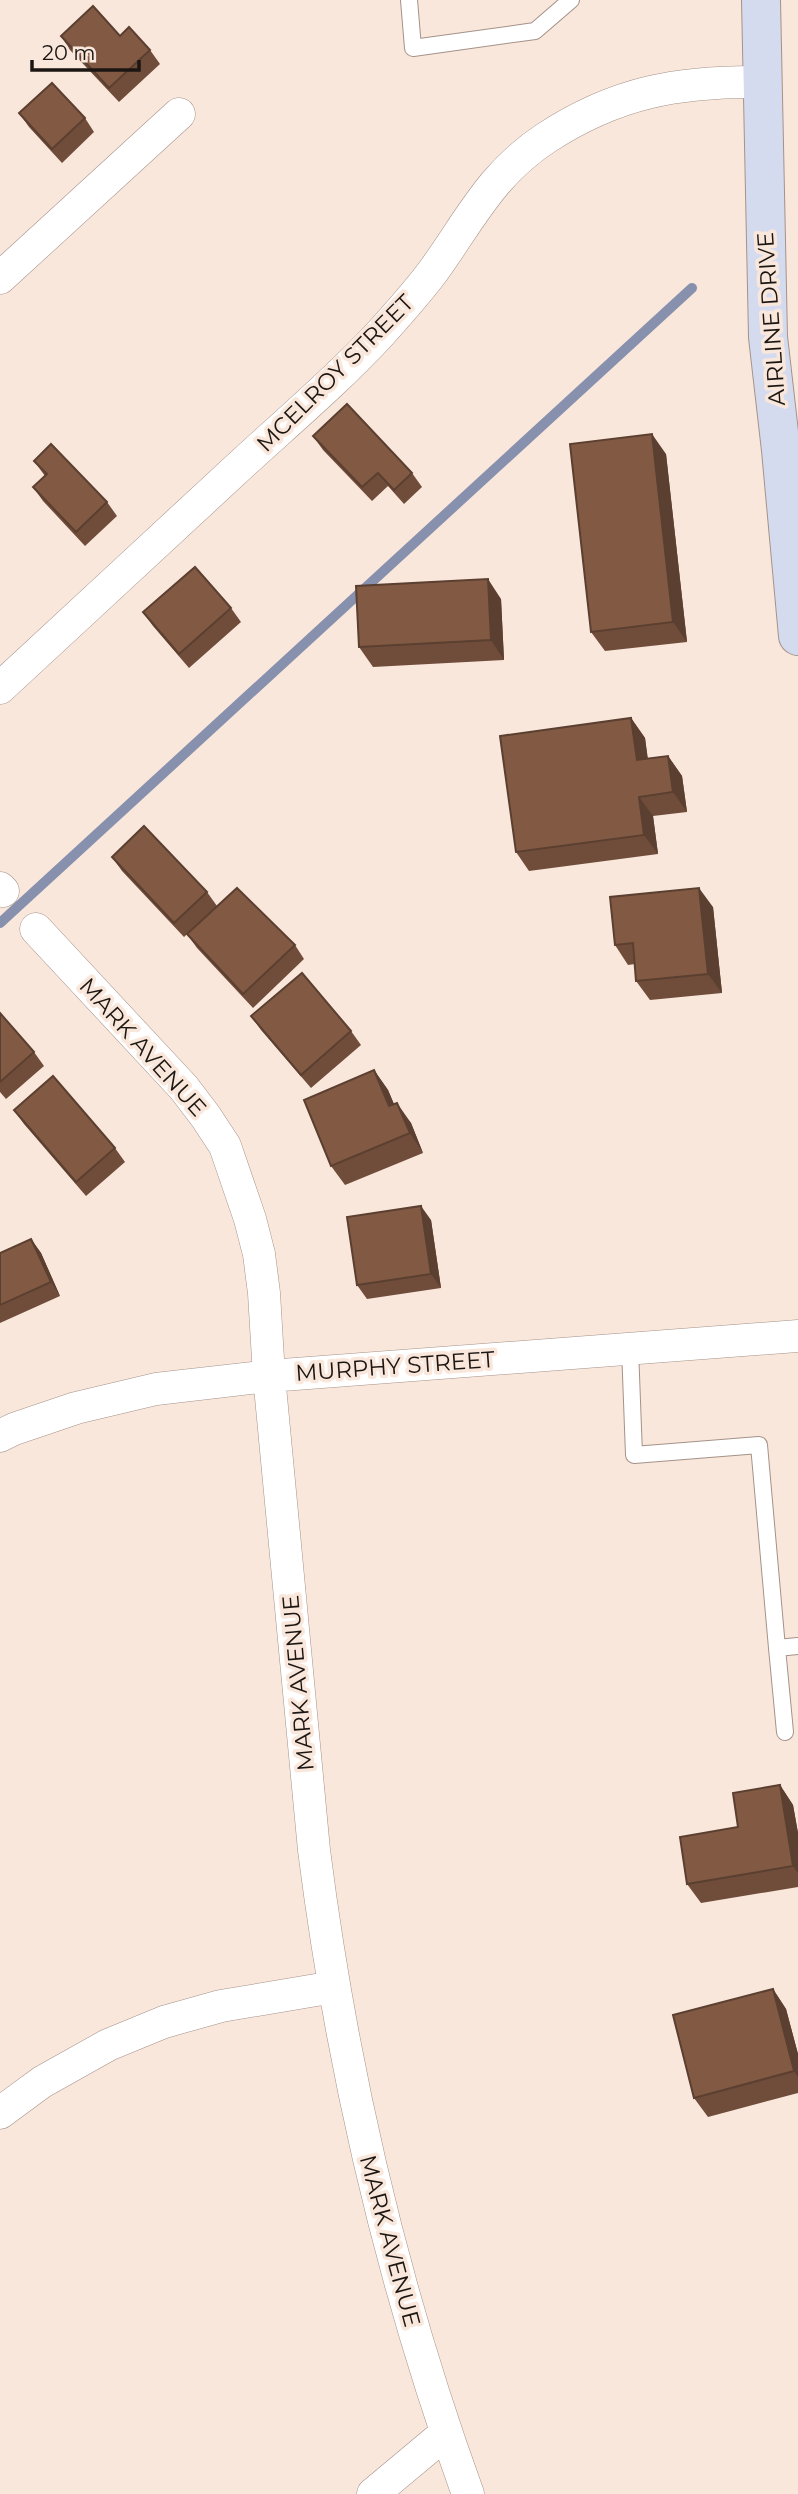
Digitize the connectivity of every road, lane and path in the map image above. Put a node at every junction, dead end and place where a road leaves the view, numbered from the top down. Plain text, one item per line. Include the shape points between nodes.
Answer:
1 (409, 0) edge
2 (571, 0) edge
3 (761, 0) edge
4 (762, 82) junction
5 (178, 114) dead end
6 (0, 278) edge
7 (790, 449) edge
8 (798, 636) edge
9 (0, 688) edge
10 (36, 929) dead end
11 (798, 1336) edge
12 (630, 1348) junction
13 (269, 1376) junction
14 (0, 1436) edge
15 (798, 1646) edge
16 (777, 1648) junction
17 (785, 1732) dead end
18 (334, 1987) junction
19 (0, 2113) edge
20 (446, 2432) junction
21 (373, 2494) edge
22 (468, 2494) edge

1 - 2 lane via 413,48 535,31
3 - 4 main road, AIRLINE DRIVE
4 - 7 main road, AIRLINE DRIVE via 768,337
4 - 9 street, MCELROY STREET via 687,84 614,102 544,139 507,168 479,200 415,294 365,350
5 - 6 street
7 - 8 main road, AIRLINE DRIVE
10 - 13 street, MARK AVENUE via 184,1088 225,1146 259,1254
11 - 12 street, MURPHY STREET
12 - 13 street, MURPHY STREET
12 - 16 lane via 634,1455 759,1445
13 - 14 street, MURPHY STREET via 142,1392 76,1408
13 - 18 street, MARK AVENUE via 314,1850
15 - 16 lane
16 - 17 lane
18 - 19 street via 221,2006 164,2022 108,2045
18 - 20 street, MARK AVENUE via 384,2229
20 - 21 street
20 - 22 street, MARK AVENUE

